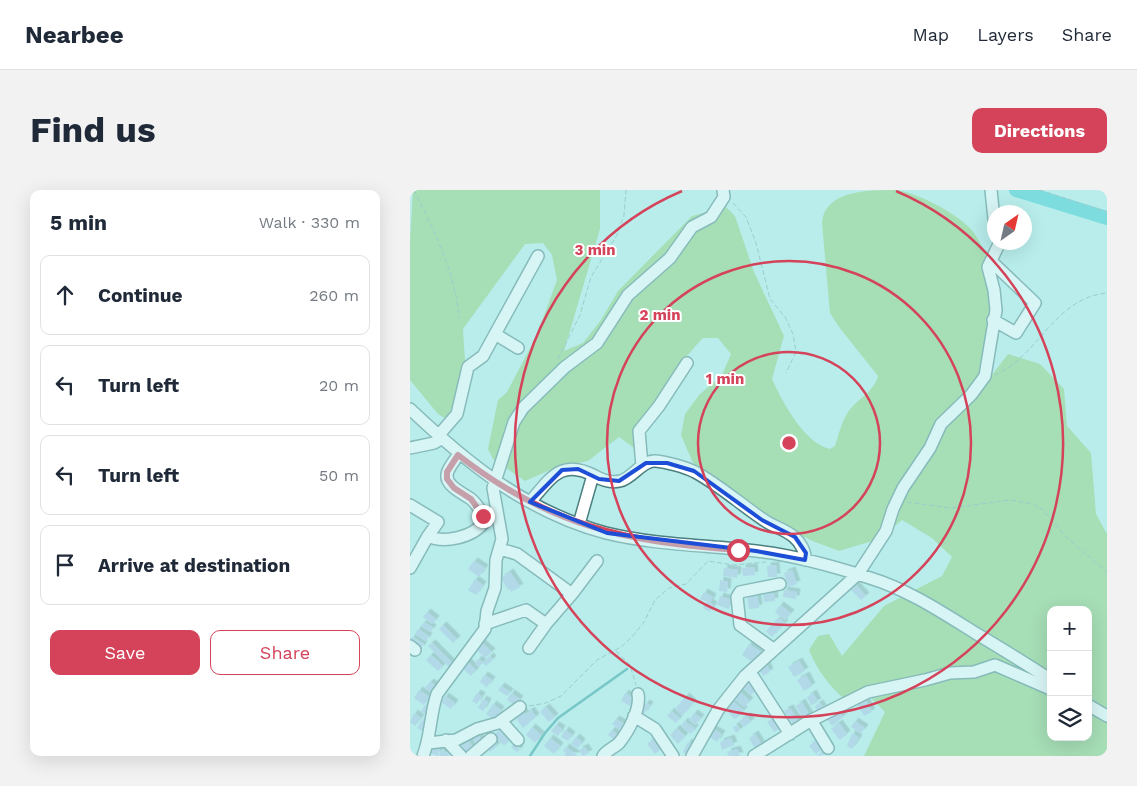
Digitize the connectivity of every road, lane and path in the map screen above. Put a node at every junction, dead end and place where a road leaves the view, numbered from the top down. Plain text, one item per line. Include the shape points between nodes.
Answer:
1 (414, 190) edge
2 (626, 190) edge
3 (1040, 190) edge
4 (990, 192) edge
5 (723, 194) edge
6 (992, 205) edge
7 (1107, 212) edge
8 (998, 250) edge
9 (538, 256) dead end
10 (990, 261) junction
11 (1107, 293) edge
12 (459, 318) dead end
13 (993, 320) junction
14 (495, 334) junction
15 (518, 348) dead end
16 (558, 360) dead end
17 (687, 363) dead end
18 (786, 373) dead end
19 (978, 387) junction
20 (410, 409) edge
21 (457, 414) junction
22 (458, 430) dead end
23 (440, 438) junction
24 (410, 448) edge
25 (458, 455) junction
26 (642, 466) junction
27 (593, 475) junction
28 (495, 481) junction
29 (530, 502) junction
30 (907, 502) dead end
31 (410, 505) edge
32 (579, 524) junction
33 (428, 536) junction
34 (500, 549) junction
35 (805, 560) junction
36 (597, 561) dead end
37 (772, 562) dead end
38 (410, 568) edge
39 (1107, 572) edge
40 (858, 574) junction
41 (780, 584) dead end
42 (572, 594) junction
43 (485, 624) junction
44 (546, 624) junction
45 (529, 648) dead end
46 (616, 650) junction
47 (773, 650) junction
48 (750, 672) junction
49 (1047, 678) edge
50 (1047, 688) edge
51 (638, 694) joint
52 (520, 707) joint
53 (1092, 707) edge
54 (634, 716) junction
55 (1107, 716) edge
56 (811, 720) junction
57 (501, 721) junction
58 (790, 734) junction
59 (492, 739) dead end
60 (446, 740) junction
61 (518, 740) dead end
62 (428, 743) junction
63 (828, 748) dead end
64 (423, 756) edge
65 (461, 756) edge
66 (471, 756) edge
67 (603, 756) edge
68 (673, 756) edge
69 (692, 756) edge
70 (754, 756) edge

1 - 12 path via 446,264
2 - 16 path via 624,215 591,277 580,315
3 - 7 path
4 - 6 street
5 - 18 path via 746,217 770,299 791,329 796,352
5 - 28 street via 711,217 692,227 670,258 628,296 597,343 565,367 523,408 514,422
8 - 10 street
9 - 14 street
10 - 13 street via 988,268 996,310
10 - 13 street via 1036,303 1016,333
11 - 19 path via 1071,307 1055,319 1020,360
13 - 19 street via 986,376
14 - 15 street
14 - 21 street via 483,356 468,367
17 - 26 street via 638,431
19 - 40 street via 942,424 903,488 886,531
20 - 23 street
21 - 22 street
21 - 23 street
23 - 24 street via 434,443
23 - 25 street
25 - 28 street
25 - 33 street via 447,472 447,479 479,508 484,522 474,533 437,541
26 - 27 street via 619,482
26 - 35 street via 653,461 694,471 762,520 795,537 806,553
27 - 29 street via 578,469 562,470
27 - 32 street
28 - 29 street
28 - 34 street via 494,500 502,539
29 - 32 street
30 - 39 path via 951,508 1010,500 1033,504
31 - 33 street via 438,522
32 - 35 street via 641,539 756,551
33 - 38 street
34 - 42 street via 516,554
34 - 43 street via 494,572 495,588
35 - 40 street
36 - 42 street
37 - 46 path via 734,565 708,561 686,584 668,588 655,600 640,629
40 - 47 street
40 - 49 street via 898,588 924,602
41 - 47 street via 740,592 737,597 740,625
42 - 44 street
43 - 44 street via 526,610
43 - 62 street via 437,694
44 - 45 street
46 - 51 path via 630,665
46 - 52 path via 598,660 561,696 546,703
47 - 48 street
48 - 58 street
48 - 69 street via 718,710
50 - 56 street via 992,665 974,672 950,673 874,690
51 - 54 street
52 - 57 street
53 - 55 street
54 - 67 street via 619,743
54 - 68 street via 655,729
56 - 58 street
56 - 63 street
57 - 60 street via 456,740
57 - 61 street
58 - 70 street
59 - 66 street
60 - 62 street
60 - 65 street
62 - 64 street

